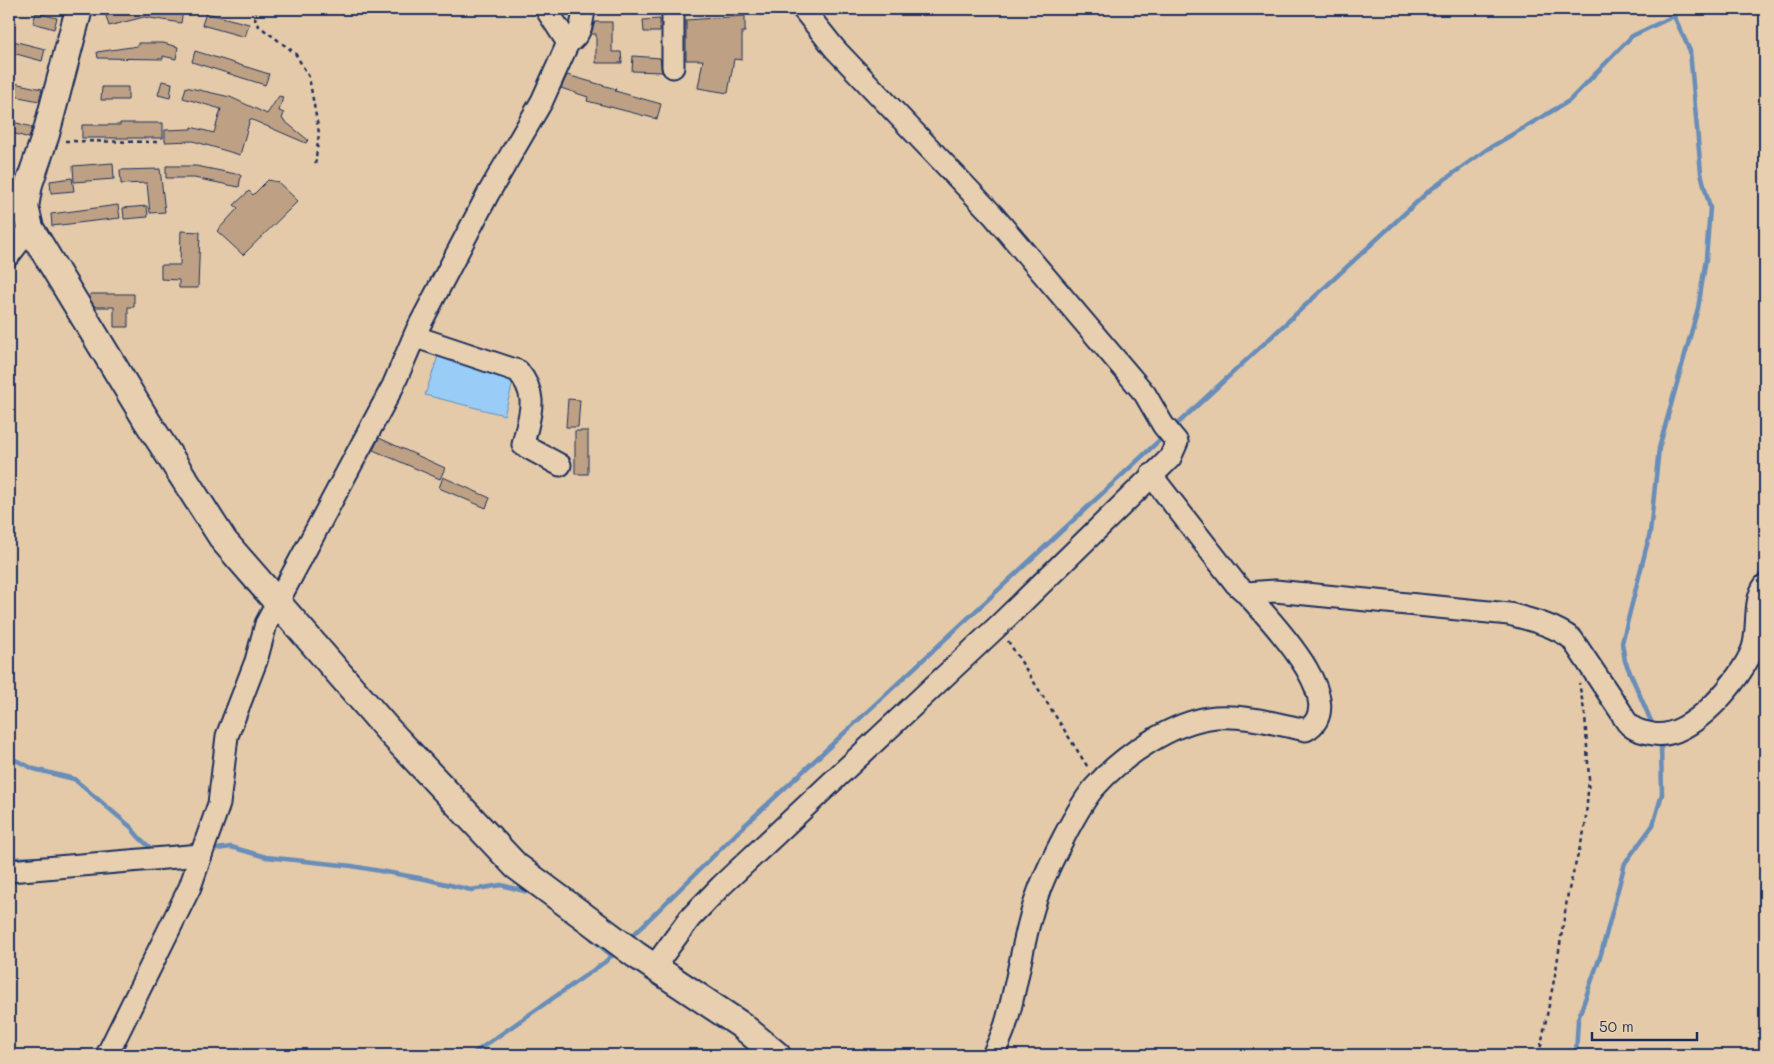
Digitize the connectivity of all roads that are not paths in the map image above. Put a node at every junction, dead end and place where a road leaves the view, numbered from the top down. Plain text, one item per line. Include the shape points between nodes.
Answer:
1 (79, 9) edge
2 (546, 9) edge
3 (584, 9) edge
4 (673, 9) edge
5 (803, 9) edge
6 (568, 43) junction
7 (674, 67) dead end
8 (21, 212) edge
9 (9, 255) edge
10 (412, 340) junction
11 (560, 465) dead end
12 (1152, 475) junction
13 (1765, 585) edge
14 (1246, 593) junction
15 (277, 602) junction
16 (202, 855) junction
17 (9, 870) edge
18 (645, 961) junction
19 (107, 1055) edge
20 (777, 1055) edge
21 (993, 1055) edge

1 - 8 main road
2 - 6 street
3 - 6 street via 582,27
4 - 7 street
5 - 12 street via 835,49 992,215 1145,394 1163,426 1177,442 1170,458
6 - 10 street via 542,101 488,194
8 - 9 street
8 - 15 main road via 224,541
10 - 11 street via 422,339 518,371 533,398 523,446
10 - 15 street via 393,386
12 - 14 street
12 - 18 street
13 - 14 street via 1758,600 1753,648 1735,679 1702,716 1676,730 1657,735 1627,725 1572,639 1562,631 1543,624 1509,614 1275,592
14 - 21 street via 1306,667 1319,698 1316,722 1306,730 1244,718 1216,717 1192,722 1147,743 1096,787 1072,824 1040,888 1007,1022
15 - 16 street via 266,624 256,661 227,736 219,804
15 - 18 main road via 388,731 516,866
16 - 17 street
16 - 19 street via 190,887
18 - 20 main road via 741,1025

